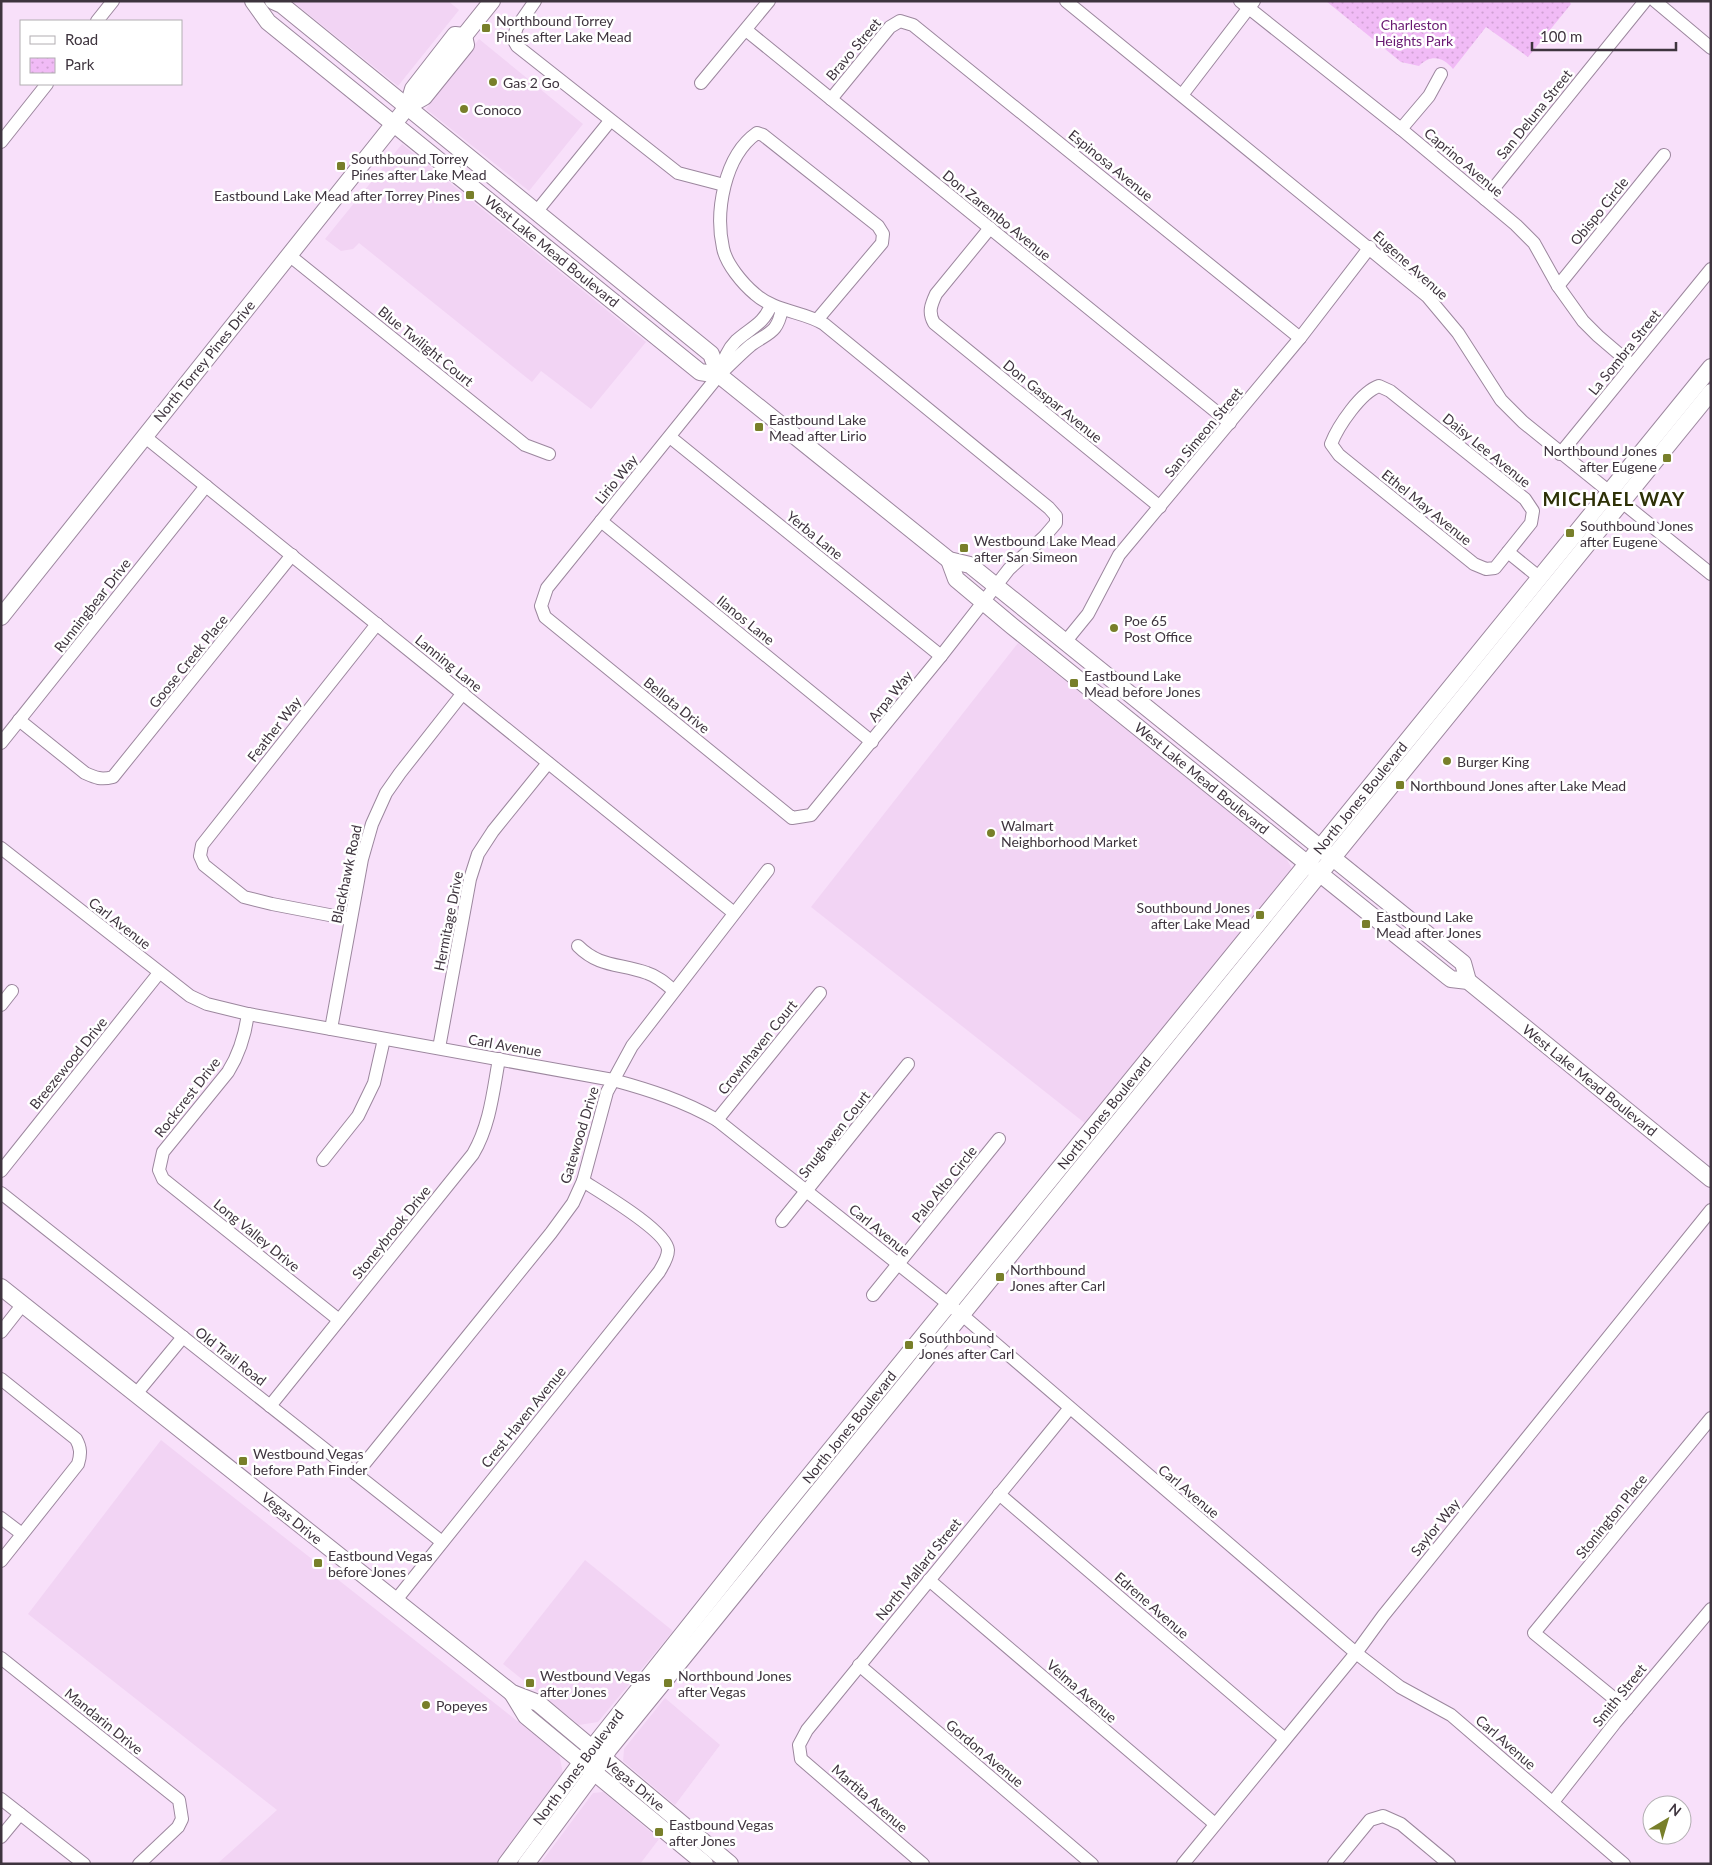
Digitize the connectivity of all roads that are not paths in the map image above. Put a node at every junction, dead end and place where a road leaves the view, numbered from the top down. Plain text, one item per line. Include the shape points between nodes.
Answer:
1 (113, 1) edge
2 (253, 1) edge
3 (273, 1) edge
4 (492, 1) edge
5 (535, 1) edge
6 (769, 1) edge
7 (1066, 1) edge
8 (1645, 1) edge
9 (1655, 1) edge
10 (1247, 4) edge
11 (98, 20) edge
12 (900, 21) joint
13 (746, 30) junction
14 (1711, 48) edge
15 (1441, 74) dead end
16 (701, 83) dead end
17 (46, 85) edge
18 (1182, 95) junction
19 (832, 99) junction
20 (408, 106) junction
21 (610, 121) junction
22 (394, 124) junction
23 (1401, 129) junction
24 (1, 142) edge
25 (1664, 155) dead end
26 (724, 185) junction
27 (1485, 199) junction
28 (537, 211) junction
29 (990, 228) junction
30 (1370, 247) junction
31 (289, 255) junction
32 (1711, 269) edge
33 (611, 271) junction
34 (1558, 286) junction
35 (598, 288) junction
36 (776, 307) junction
37 (817, 320) junction
38 (1300, 338) junction
39 (1632, 365) junction
40 (1711, 367) edge
41 (719, 375) junction
42 (1711, 392) edge
43 (1230, 423) junction
44 (144, 436) junction
45 (670, 437) junction
46 (1331, 444) joint
47 (549, 454) dead end
48 (1560, 454) junction
49 (206, 486) junction
50 (1615, 498) junction
51 (1160, 507) junction
52 (601, 521) junction
53 (1508, 552) junction
54 (292, 555) junction
55 (949, 560) junction
56 (1711, 574) edge
57 (1540, 578) junction
58 (996, 586) junction
59 (984, 602) junction
60 (541, 606) joint
61 (2, 616) edge
62 (377, 624) junction
63 (1012, 626) junction
64 (1493, 635) junction
65 (1066, 641) junction
66 (1506, 646) junction
67 (941, 656) junction
68 (1084, 683) junction
69 (463, 693) junction
70 (1142, 702) junction
71 (1128, 718) junction
72 (19, 720) junction
73 (872, 742) junction
74 (1, 743) edge
75 (1200, 750) junction
76 (548, 763) junction
77 (802, 818) joint
78 (1, 848) edge
79 (1326, 852) junction
80 (1313, 868) junction
81 (768, 870) dead end
82 (734, 913) junction
83 (350, 919) junction
84 (578, 946) dead end
85 (159, 973) junction
86 (1468, 981) junction
87 (673, 990) junction
88 (12, 991) dead end
89 (820, 993) dead end
90 (1, 1005) edge
91 (248, 1014) junction
92 (331, 1029) junction
93 (1170, 1032) junction
94 (384, 1039) junction
95 (439, 1048) junction
96 (499, 1059) junction
97 (908, 1064) dead end
98 (1138, 1072) junction
99 (613, 1080) junction
100 (1141, 1092) junction
101 (717, 1120) junction
102 (1105, 1137) junction
103 (1000, 1139) dead end
104 (323, 1160) dead end
105 (159, 1170) joint
106 (1, 1171) edge
107 (1711, 1178) edge
108 (583, 1181) junction
109 (808, 1191) junction
110 (1, 1193) edge
111 (1711, 1210) edge
112 (782, 1221) dead end
113 (898, 1264) junction
114 (1, 1287) edge
115 (873, 1295) dead end
116 (23, 1304) junction
117 (955, 1309) junction
118 (339, 1320) junction
119 (1, 1332) edge
120 (183, 1337) junction
121 (1, 1378) edge
122 (136, 1394) junction
123 (270, 1406) junction
124 (1069, 1408) junction
125 (1711, 1418) edge
126 (356, 1474) junction
127 (999, 1494) junction
128 (1, 1518) edge
129 (22, 1534) junction
130 (442, 1542) junction
131 (1, 1561) edge
132 (929, 1580) junction
133 (396, 1600) junction
134 (1711, 1610) edge
135 (1356, 1653) junction
136 (1, 1658) edge
137 (859, 1665) junction
138 (1627, 1709) junction
139 (1285, 1739) junction
140 (799, 1753) joint
141 (593, 1759) junction
142 (1, 1799) edge
143 (1553, 1802) junction
144 (20, 1814) junction
145 (1215, 1824) junction
146 (1, 1837) edge
147 (84, 1864) edge
148 (139, 1864) edge
149 (506, 1864) edge
150 (526, 1864) edge
151 (705, 1864) edge
152 (730, 1864) edge
153 (924, 1864) edge
154 (1092, 1864) edge
155 (1183, 1864) edge
156 (1334, 1864) edge
157 (1449, 1864) edge
158 (1624, 1864) edge

1 - 11 street
2 - 22 main road, West Lake Mead Boulevard via 268,22
3 - 20 main road, West Lake Mead Boulevard
4 - 20 main road, North Torrey Pines Drive via 464,36 466,45 424,97
5 - 21 street via 517,27 513,39 517,46
6 - 13 street
7 - 18 street, Eugene Avenue
8 - 27 street, San Deluna Street
9 - 14 street
10 - 18 street
10 - 23 street, Caprino Avenue
12 - 19 street, Bravo Street via 890,27
12 - 38 street, Espinosa Avenue via 913,24
13 - 16 street
13 - 19 street, Don Zarembo Avenue
15 - 23 street via 1429,96
17 - 24 street
18 - 30 street, Eugene Avenue
19 - 29 street, Don Zarembo Avenue
20 - 22 main road, North Torrey Pines Drive
20 - 28 main road, West Lake Mead Boulevard
21 - 26 street via 678,173
21 - 28 street
22 - 31 main road, North Torrey Pines Drive
22 - 35 main road, West Lake Mead Boulevard
23 - 27 street, Caprino Avenue
25 - 34 street, Obispo Circle
26 - 36 street via 720,226 723,250 746,286
26 - 37 street via 730,167 756,133 763,135 878,226 883,234 882,243
27 - 34 street, Caprino Avenue via 1534,243
28 - 33 main road, West Lake Mead Boulevard
29 - 43 street, Don Zarembo Avenue
29 - 51 street, Don Gaspar Avenue via 936,294 930,306 934,323
30 - 38 street, San Simeon Street
30 - 48 street, Eugene Avenue via 1427,296 1458,333 1501,400
31 - 44 main road, North Torrey Pines Drive
31 - 47 street, Blue Twilight Court via 525,445
32 - 39 street, La Sombra Street
33 - 35 main road
33 - 41 main road, West Lake Mead Boulevard via 711,354
34 - 39 street, Caprino Avenue via 1583,321
35 - 41 main road, West Lake Mead Boulevard via 700,372
36 - 37 street
36 - 41 street, Lirio Way via 778,325
37 - 58 street, Arpa Way via 1056,516 1056,523
38 - 43 street, San Simeon Street
39 - 48 street, La Sombra Street
40 - 50 main road, North Jones Boulevard
41 - 45 street, Lirio Way
41 - 55 main road, West Lake Mead Boulevard
42 - 50 main road, North Jones Boulevard
43 - 51 street, San Simeon Street
44 - 49 street, Lanning Lane
44 - 61 main road, North Torrey Pines Drive
45 - 52 street, Lirio Way
45 - 67 street, Yerba Lane
46 - 53 street, Ethel May Avenue via 1339,455 1474,564 1486,569 1494,568
46 - 53 street, Daisy Lee Avenue via 1336,430 1370,389 1379,386 1390,391 1526,499 1533,511 1531,523
48 - 50 street, Eugene Avenue
49 - 54 street, Lanning Lane
49 - 72 street, Runningbear Drive
50 - 56 street, Eugene Avenue
50 - 57 main road, North Jones Boulevard
50 - 66 main road, North Jones Boulevard
51 - 65 street, San Simeon Street via 1119,555 1088,614
52 - 60 street, Lirio Way via 547,588
52 - 73 street, Ilanos Lane
53 - 57 street
54 - 62 street, Lanning Lane
54 - 72 street, Goose Creek Place via 113,777 104,780 85,773
55 - 58 main road, West Lake Mead Boulevard via 970,565
55 - 59 main road, West Lake Mead Boulevard via 956,579
57 - 64 main road, North Jones Boulevard
58 - 59 street, Arpa Way
58 - 65 main road, West Lake Mead Boulevard
59 - 63 main road, West Lake Mead Boulevard
59 - 67 street, Arpa Way
60 - 77 street, Bellota Drive via 545,617 792,818
62 - 69 street, Lanning Lane
62 - 83 street, Feather Way via 202,845 200,856 204,865 244,896
63 - 65 main road via 1030,629 1057,646
63 - 68 main road, West Lake Mead Boulevard
64 - 66 main road
64 - 79 main road, North Jones Boulevard
65 - 70 main road, West Lake Mead Boulevard
66 - 79 main road, North Jones Boulevard
67 - 73 street, Arpa Way
68 - 70 main road via 1126,703
68 - 71 main road, West Lake Mead Boulevard
69 - 76 street, Lanning Lane
69 - 83 street, Blackhawk Road via 386,793 372,824 362,859
70 - 75 main road, West Lake Mead Boulevard
71 - 75 main road via 1146,719 1182,744
71 - 80 main road, West Lake Mead Boulevard
72 - 74 street, Runningbear Drive
73 - 77 street, Arpa Way via 811,815
75 - 79 main road, West Lake Mead Boulevard
76 - 82 street, Lanning Lane
76 - 95 street, Hermitage Drive via 478,854 470,879
78 - 85 street, Carl Avenue
79 - 80 main road, North Jones Boulevard
79 - 86 main road, West Lake Mead Boulevard via 1463,963
80 - 86 main road, West Lake Mead Boulevard via 1451,979
80 - 93 main road, North Jones Boulevard
80 - 100 main road, North Jones Boulevard
81 - 82 street, Gatewood Drive
82 - 87 street, Gatewood Drive
83 - 92 street, Blackhawk Road
84 - 87 street via 589,957 646,973
85 - 91 street, Carl Avenue via 190,996 207,1004
85 - 106 street, Breezewood Drive
86 - 107 main road, West Lake Mead Boulevard
87 - 99 street, Gatewood Drive via 632,1046
88 - 90 street
89 - 101 street, Crownhaven Court
91 - 92 street, Carl Avenue
91 - 105 street, Rockcrest Drive via 237,1057 163,1152
92 - 94 street, Carl Avenue
93 - 98 main road, North Jones Boulevard
93 - 100 main road via 1167,1044 1141,1079
94 - 95 street, Carl Avenue
94 - 104 street via 374,1083 358,1116
95 - 96 street, Carl Avenue
96 - 99 street, Carl Avenue
96 - 118 street, Stoneybrook Drive via 488,1119 473,1154
97 - 109 street, Snughaven Court
98 - 102 main road via 1131,1093 1109,1121
98 - 117 main road, North Jones Boulevard
99 - 101 street, Carl Avenue via 661,1093
99 - 108 street, Gatewood Drive
100 - 102 main road, North Jones Boulevard
101 - 109 street, Carl Avenue
102 - 117 main road, North Jones Boulevard
103 - 113 street, Palo Alto Circle
105 - 118 street, Long Valley Drive via 163,1179
108 - 126 street, Gatewood Drive via 573,1203 551,1233
108 - 130 street, Crest Haven Avenue via 654,1230 668,1250 659,1272
109 - 112 street, Snughaven Court
109 - 113 street, Carl Avenue
110 - 120 street, Old Trail Road
111 - 135 street, Saylor Way via 1392,1604
113 - 115 street, Palo Alto Circle
113 - 117 street, Carl Avenue
114 - 116 main road, Vegas Drive
116 - 119 street
116 - 122 main road, Vegas Drive
117 - 124 street, Carl Avenue
117 - 141 main road, North Jones Boulevard
118 - 123 street, Stoneybrook Drive
120 - 122 street
120 - 123 street, Old Trail Road
121 - 129 street via 76,1439 80,1447 78,1464
122 - 133 main road, Vegas Drive
123 - 126 street, Old Trail Road
124 - 127 street, North Mallard Street
124 - 135 street, Carl Avenue
125 - 138 street, Stonington Place via 1534,1634
126 - 130 street, Old Trail Road
127 - 132 street, North Mallard Street
127 - 139 street, Edrene Avenue
128 - 129 street
129 - 131 street
130 - 133 street, Crest Haven Avenue
132 - 137 street, North Mallard Street
132 - 145 street, Velma Avenue
133 - 141 main road, Vegas Drive via 512,1693 526,1716
134 - 138 street, Smith Street
135 - 139 street, Saylor Way
135 - 143 street, Carl Avenue via 1400,1687 1451,1715
136 - 148 street, Mandarin Drive via 179,1800 182,1819 178,1828
137 - 140 street, North Mallard Street via 807,1730 799,1745
137 - 154 street, Gordon Avenue
138 - 143 street, Smith Street
139 - 145 street, Saylor Way
140 - 153 street, Martita Avenue via 801,1759
141 - 149 main road, North Jones Boulevard
141 - 150 main road, North Jones Boulevard
141 - 151 main road, Vegas Drive
141 - 152 main road, Vegas Drive
142 - 144 street
143 - 158 street, Carl Avenue
144 - 146 street
144 - 147 street
145 - 155 street, Saylor Way
156 - 157 street via 1370,1820 1377,1816 1400,1824

